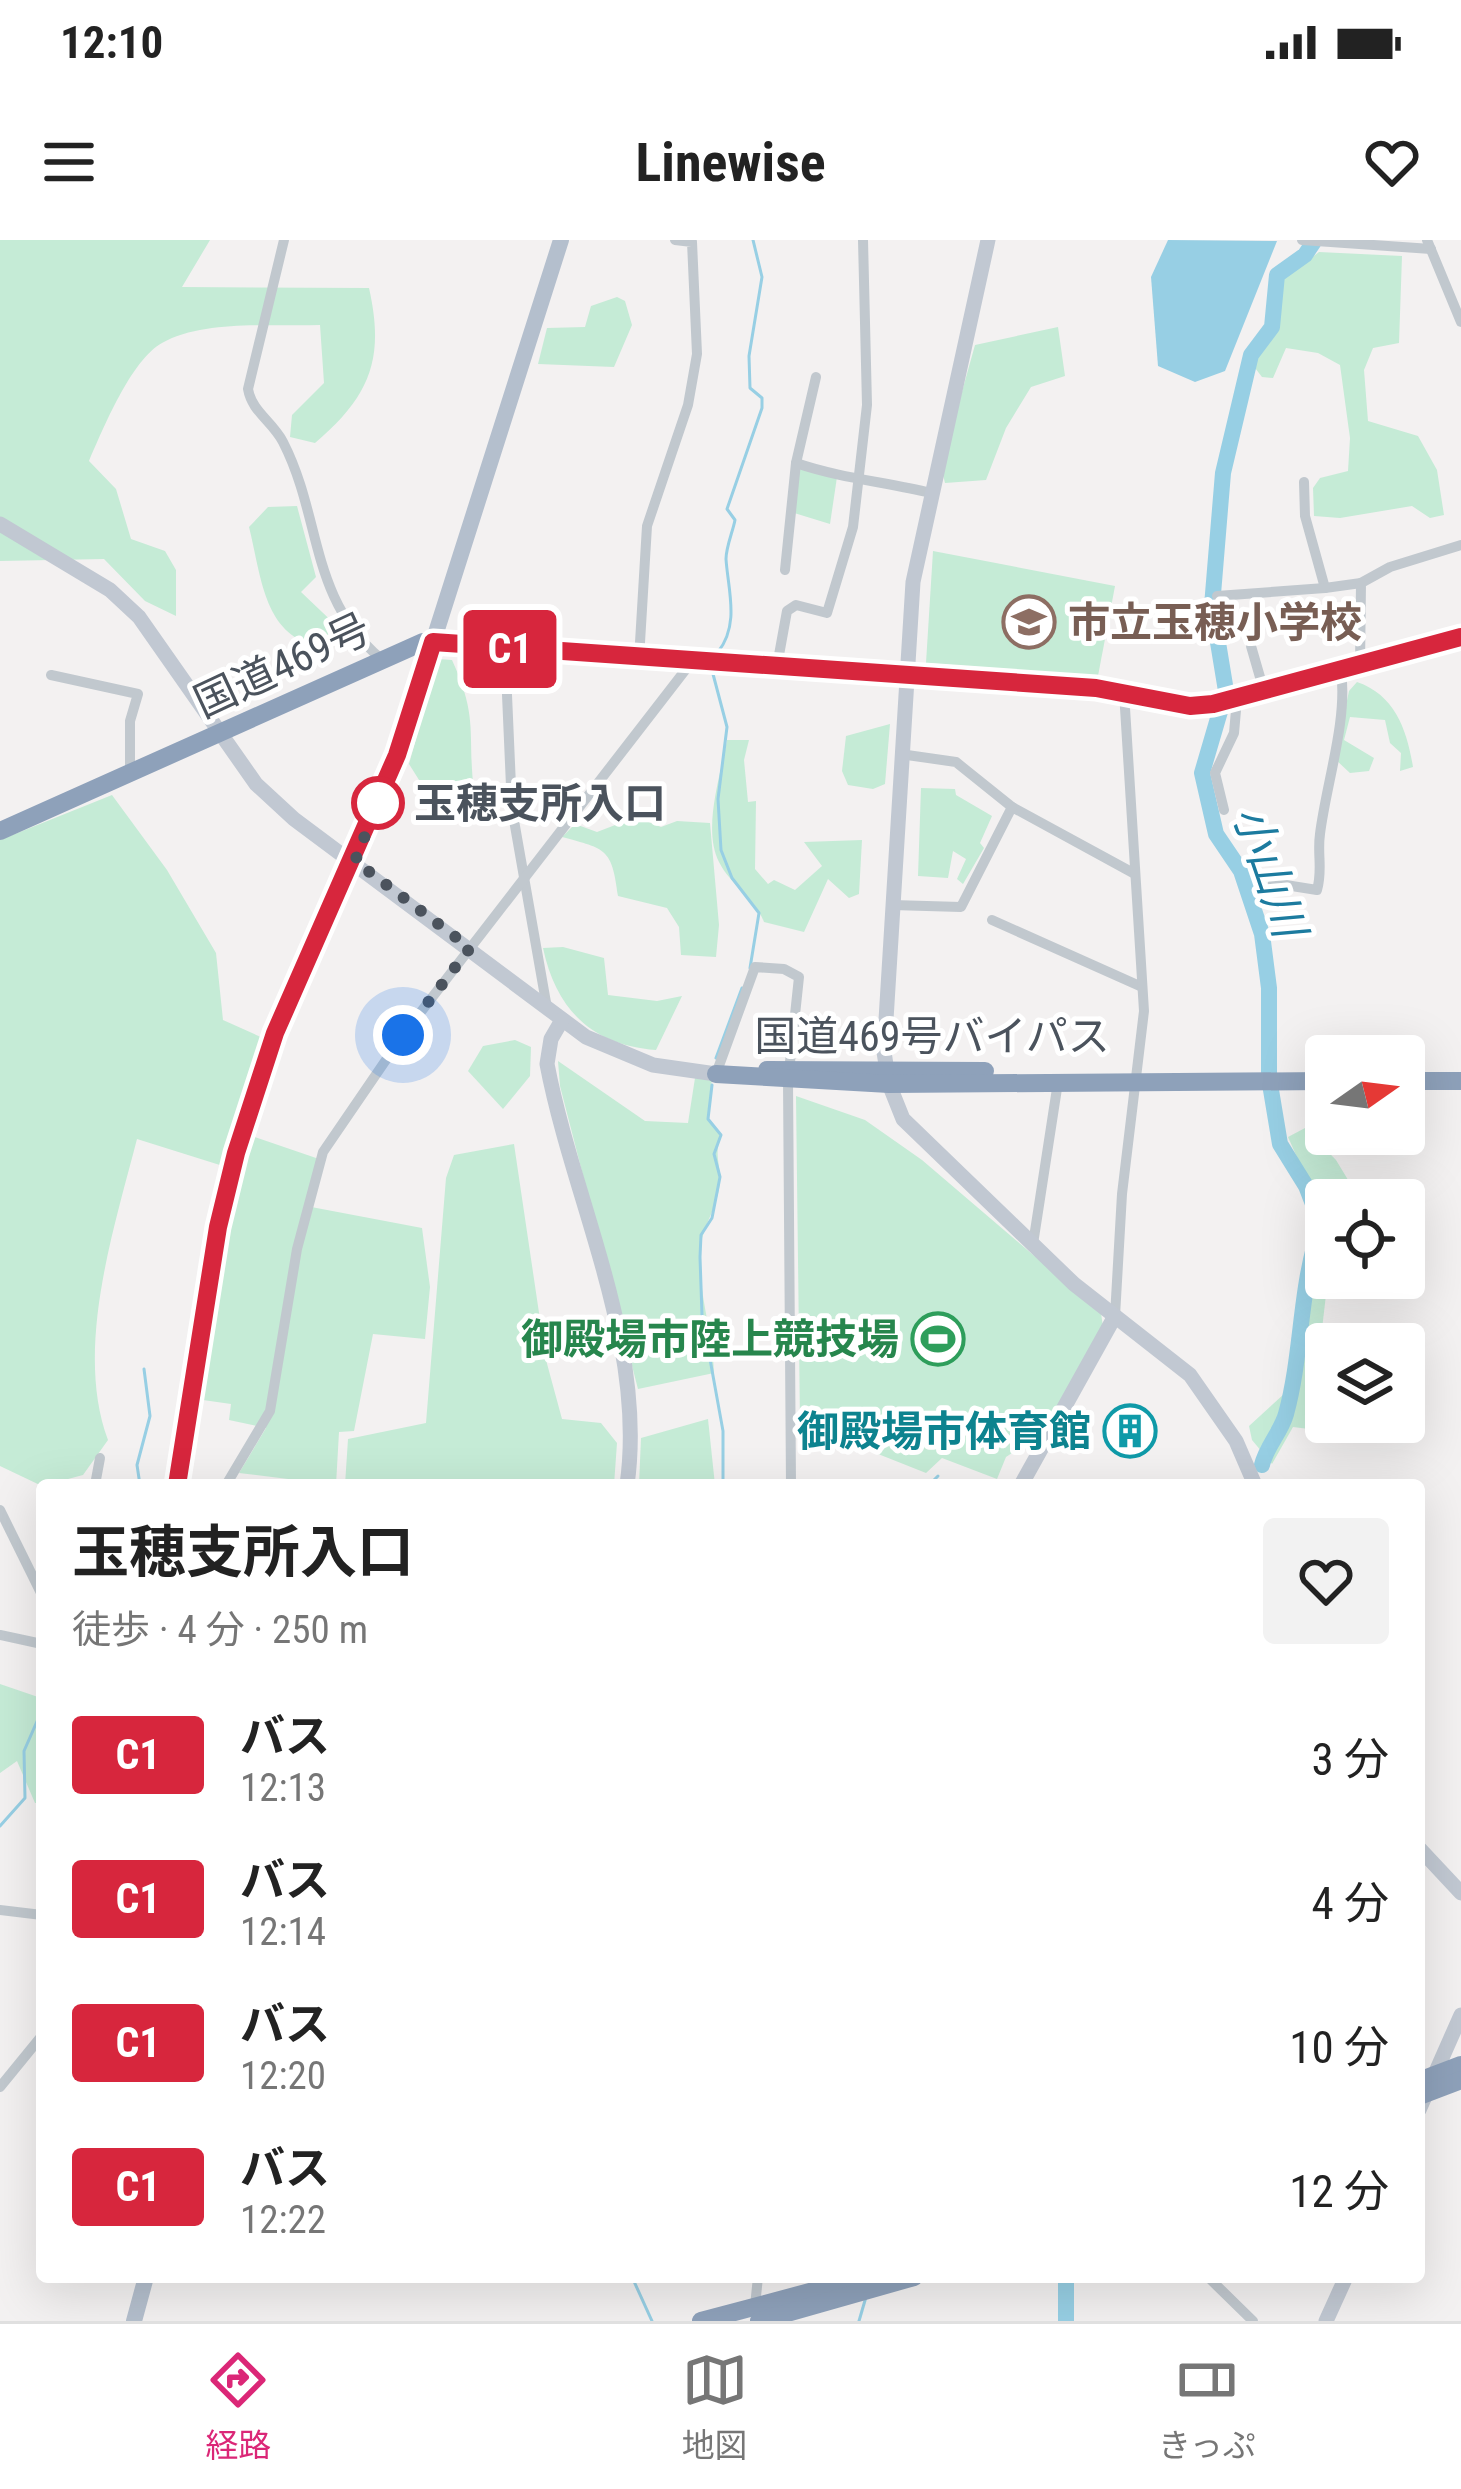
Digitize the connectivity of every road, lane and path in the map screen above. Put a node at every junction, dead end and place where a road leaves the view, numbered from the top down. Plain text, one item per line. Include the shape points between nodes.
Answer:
1 (284, 240) edge
2 (562, 240) edge
3 (675, 240) edge
4 (863, 240) edge
5 (988, 240) edge
6 (1305, 241) edge
7 (1429, 245) edge
8 (1461, 322) edge
9 (816, 377) dead end
10 (796, 463) junction
11 (858, 476) junction
12 (1304, 482) dead end
13 (931, 493) junction
14 (0, 524) edge
15 (1461, 544) edge
16 (784, 570) dead end
17 (1360, 583) junction
18 (1325, 588) junction
19 (1217, 596) dead end
20 (1461, 637) edge
21 (433, 642) junction
22 (1251, 646) dead end
23 (505, 649) junction
24 (380, 658) junction
25 (639, 659) junction
26 (690, 664) junction
27 (1350, 669) junction
28 (777, 670) junction
29 (50, 675) dead end
30 (907, 677) junction
31 (1124, 692) junction
32 (1264, 692) junction
33 (1228, 700) junction
34 (218, 733) junction
35 (900, 754) junction
36 (130, 776) junction
37 (1012, 807) junction
38 (1224, 811) dead end
39 (0, 831) edge
40 (355, 861) junction
41 (1135, 874) junction
42 (524, 878) junction
43 (1273, 883) dead end
44 (892, 905) junction
45 (992, 920) dead end
46 (470, 948) junction
47 (1142, 987) junction
48 (547, 1008) junction
49 (562, 1021) junction
50 (716, 1074) junction
51 (789, 1075) junction
52 (887, 1077) junction
53 (1138, 1077) junction
54 (1305, 1077) edge
55 (1425, 1077) edge
56 (1461, 1077) edge
57 (1058, 1082) junction
58 (1033, 1244) junction
59 (1115, 1316) junction
60 (100, 1458) dead end
61 (96, 1479) edge
62 (178, 1479) edge
63 (230, 1479) edge
64 (628, 1479) edge
65 (791, 1479) edge
66 (1024, 1479) edge
67 (1252, 1479) edge
68 (0, 1510) edge
69 (36, 1583) edge
70 (0, 1635) edge
71 (36, 1643) edge
72 (1425, 1854) edge
73 (1461, 1893) edge
74 (0, 1910) edge
75 (36, 1914) edge
76 (1461, 2015) edge
77 (36, 2043) edge
78 (1461, 2065) edge
79 (1425, 2079) edge
80 (1461, 2080) edge
81 (0, 2087) edge
82 (1425, 2094) edge
83 (1425, 2096) edge
84 (144, 2283) edge
85 (758, 2283) edge
86 (844, 2283) edge
87 (892, 2283) edge
88 (1214, 2283) edge
89 (1343, 2283) edge
90 (134, 2321) edge
91 (701, 2321) edge
92 (756, 2321) edge
93 (1253, 2321) edge
94 (1326, 2321) edge

1 - 24 street via 251,404 284,444 334,601 351,634
2 - 21 main road
3 - 25 street via 692,242 697,354 647,526
4 - 11 street via 868,361
5 - 13 street
6 - 7 street
7 - 8 street
9 - 10 street
10 - 11 street
10 - 16 street
11 - 13 street
11 - 28 street via 853,527 827,614 796,605 787,611
12 - 18 street
13 - 30 street
14 - 34 street via 110,590 139,617
15 - 17 street
17 - 18 street
17 - 27 street
18 - 19 street
20 - 27 highway, 国道469号
21 - 23 highway, 国道469号
21 - 24 highway, 国道469号
21 - 40 main road
22 - 32 street
23 - 25 highway, 国道469号
23 - 42 street via 506,753
24 - 34 highway, 国道469号
25 - 26 highway, 国道469号
26 - 28 highway, 国道469号
26 - 42 street
27 - 32 highway, 国道469号
27 - 43 street via 1317,890
28 - 30 highway, 国道469号
29 - 36 street via 138,694
30 - 31 highway, 国道469号
30 - 35 street
31 - 33 highway, 国道469号 via 1190,706
31 - 41 street
32 - 33 highway, 国道469号
33 - 38 street via 1234,734 1216,773
34 - 36 highway, 国道469号
34 - 40 street via 256,784
35 - 37 street via 956,761
35 - 44 street
36 - 39 highway, 国道469号
37 - 41 street
37 - 44 street via 961,907
40 - 46 street
40 - 62 main road via 275,1033 236,1153
41 - 47 street
42 - 46 street
42 - 48 street
44 - 52 street
45 - 47 street
46 - 48 street
46 - 63 street via 323,1152 270,1411
47 - 53 street
48 - 49 street
49 - 50 street via 626,1057
49 - 64 street via 547,1064 623,1366
50 - 51 highway, 国道469号バイパス
50 - 51 street via 755,967 799,977
51 - 52 highway, 国道469号バイパス
51 - 65 street
52 - 53 highway, 国道469号バイパス
52 - 57 highway, 国道469号バイパス
52 - 58 street via 914,1131
53 - 54 highway, 国道469号バイパス
53 - 57 highway, 国道469号バイパス
53 - 59 street
55 - 56 highway
57 - 58 street
58 - 59 street
59 - 66 street
59 - 67 street via 1190,1375
60 - 61 street
68 - 69 street
70 - 71 street
72 - 73 street
74 - 75 street
76 - 83 street
77 - 81 street
78 - 79 highway
80 - 82 highway
84 - 90 main road
85 - 92 street
86 - 91 highway
87 - 92 highway
88 - 93 street
89 - 94 street

